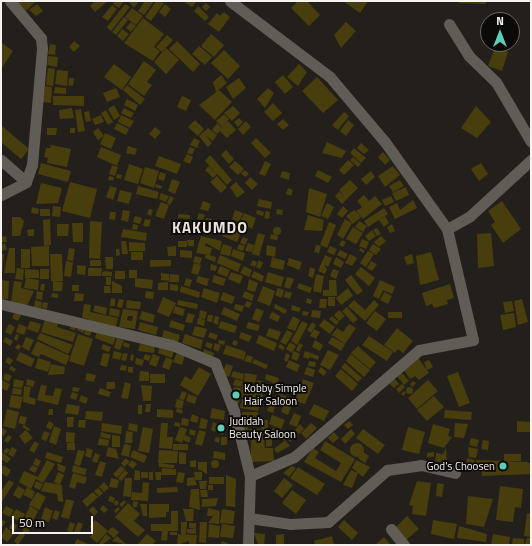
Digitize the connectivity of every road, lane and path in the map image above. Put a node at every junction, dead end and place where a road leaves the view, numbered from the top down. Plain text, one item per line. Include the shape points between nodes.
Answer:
1 (10, 1) edge
2 (230, 1) edge
3 (449, 24) dead end
4 (531, 142) edge
5 (1, 160) edge
6 (531, 160) edge
7 (26, 182) junction
8 (1, 195) edge
9 (447, 229) junction
10 (1, 304) edge
11 (455, 473) dead end
12 (250, 476) junction
13 (249, 518) junction
14 (391, 530) dead end
15 (248, 545) edge
16 (404, 545) edge

1 - 7 street via 41,38 42,48 35,137
2 - 9 street via 330,77 385,142
3 - 4 street via 469,56 496,82
5 - 7 street
6 - 9 street via 470,216
7 - 8 street
9 - 12 street via 473,340 419,350 294,457
10 - 12 street via 172,346 215,363 234,411
11 - 13 street via 421,465 388,470 328,522 290,524
12 - 13 street
13 - 15 street
14 - 16 street

